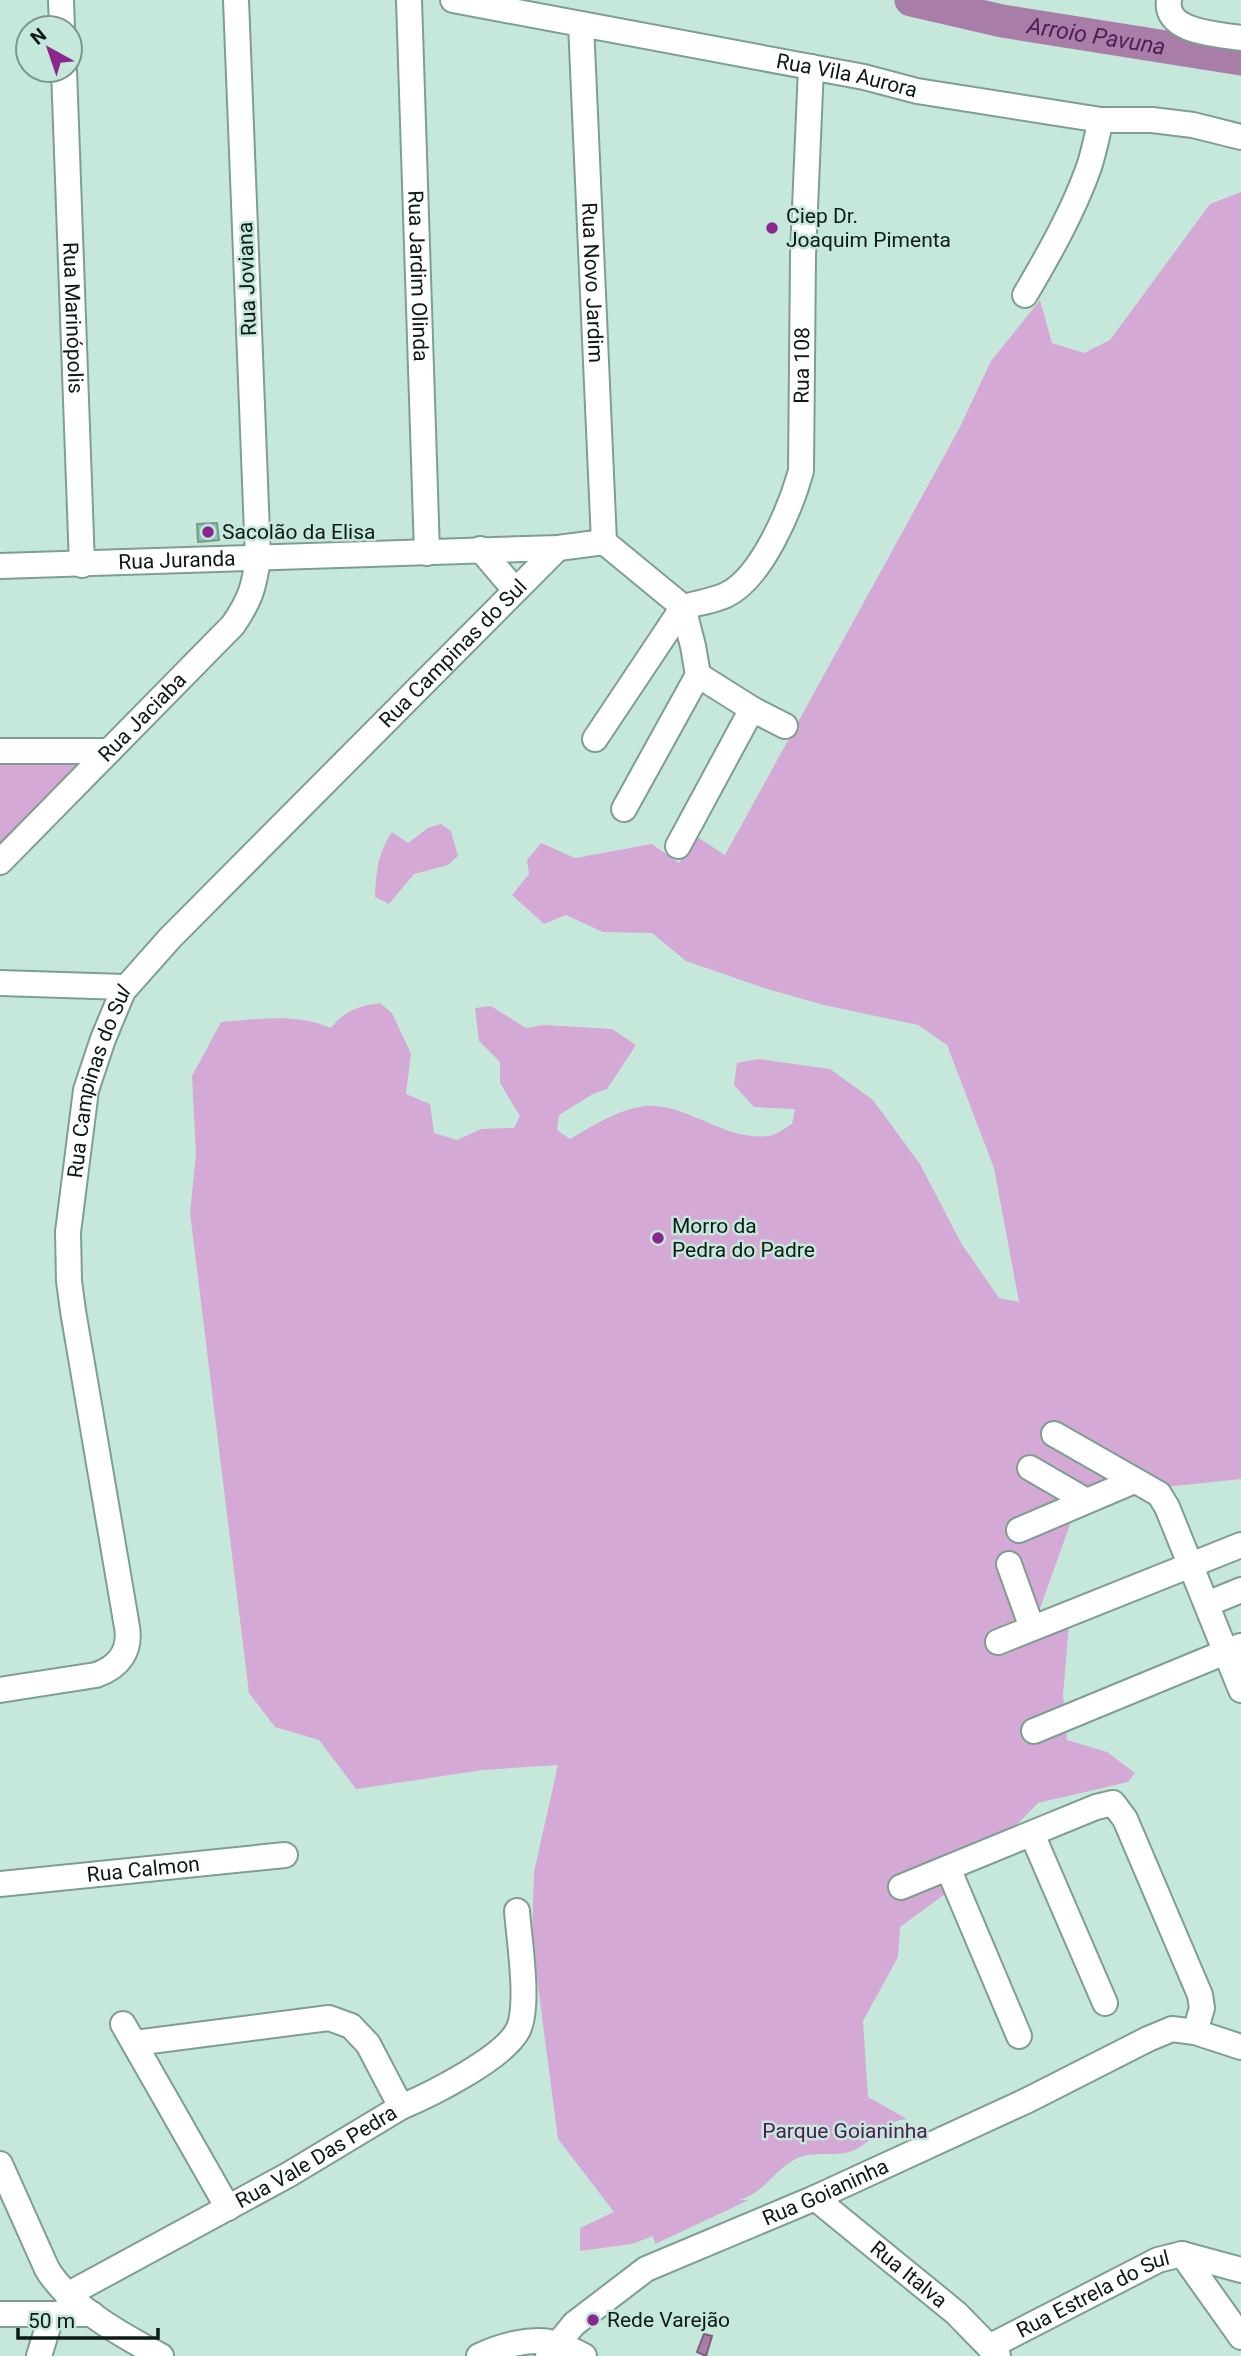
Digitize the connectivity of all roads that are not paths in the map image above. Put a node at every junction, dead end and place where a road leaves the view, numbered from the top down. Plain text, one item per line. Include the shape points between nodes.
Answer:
1 (236, 0) edge
2 (410, 0) edge
3 (453, 0) edge
4 (1170, 0) edge
5 (581, 24) junction
6 (1241, 38) edge
7 (811, 67) junction
8 (65, 84) edge
9 (1101, 120) junction
10 (1241, 137) edge
11 (1026, 295) dead end
12 (604, 542) junction
13 (558, 548) junction
14 (480, 549) junction
15 (428, 553) junction
16 (258, 558) junction
17 (82, 565) junction
18 (0, 566) edge
19 (515, 590) junction
20 (683, 607) junction
21 (698, 675) junction
22 (752, 709) junction
23 (785, 726) dead end
24 (595, 739) dead end
25 (0, 751) edge
26 (109, 751) junction
27 (624, 809) dead end
28 (678, 846) dead end
29 (0, 862) edge
30 (0, 983) edge
31 (125, 987) junction
32 (1054, 1434) dead end
33 (1030, 1468) dead end
34 (1134, 1481) junction
35 (1086, 1500) junction
36 (1019, 1530) dead end
37 (1241, 1545) edge
38 (1009, 1564) dead end
39 (1190, 1564) junction
40 (1241, 1590) edge
41 (1207, 1604) junction
42 (1032, 1628) junction
43 (998, 1642) dead end
44 (1233, 1648) edge
45 (0, 1690) edge
46 (1241, 1690) edge
47 (1034, 1731) dead end
48 (1032, 1834) junction
49 (285, 1855) dead end
50 (948, 1868) junction
51 (0, 1884) edge
52 (901, 1887) dead end
53 (517, 1911) dead end
54 (1105, 2003) dead end
55 (1195, 2032) junction
56 (1019, 2036) dead end
57 (1241, 2046) edge
58 (401, 2107) junction
59 (0, 2164) edge
60 (815, 2198) junction
61 (228, 2208) junction
62 (1182, 2254) junction
63 (1241, 2270) edge
64 (59, 2304) junction
65 (0, 2314) edge
66 (1241, 2337) edge
67 (553, 2350) edge
68 (993, 2352) edge
69 (39, 2356) edge
70 (161, 2356) edge
71 (479, 2356) edge
72 (584, 2356) edge

1 - 16 street, Rua Joviana
2 - 15 street, Rua Jardim Olinda
3 - 5 street, Rua Vila Aurora
4 - 6 street via 1168,8 1179,24
5 - 7 street, Rua Vila Aurora
5 - 12 street, Rua Novo Jardim
7 - 9 street, Rua Vila Aurora via 917,91
7 - 20 street, Rua 108 via 801,471 784,520 750,574 725,595
8 - 17 street, Rua Marinópolis
9 - 10 street, Rua Vila Aurora via 1152,120
9 - 11 street via 1090,166
12 - 13 street, Rua Juranda
12 - 20 street
13 - 14 street, Rua Juranda
13 - 19 street, Rua Campinas do Sul
14 - 15 street, Rua Juranda
14 - 19 street
15 - 16 street, Rua Juranda
16 - 17 street, Rua Juranda
16 - 26 street, Rua Jaciaba via 249,602 233,625
17 - 18 street, Rua Juranda
19 - 31 street, Rua Campinas do Sul
20 - 21 street
20 - 24 street
21 - 22 street
21 - 27 street
22 - 23 street
22 - 28 street
25 - 26 street
26 - 29 street, Rua Jaciaba
30 - 31 street
31 - 45 street, Rua Campinas do Sul via 86,1090 68,1259 72,1311 127,1626 127,1648 116,1665 96,1675
32 - 34 street
33 - 35 street
34 - 35 street
34 - 39 street via 1158,1494 1167,1507
35 - 36 street
37 - 39 street
38 - 42 street
39 - 41 street
39 - 42 street
40 - 41 street
41 - 44 street
42 - 43 street
44 - 46 street
44 - 47 street
48 - 50 street
48 - 54 street
48 - 55 street via 1105,1804 1113,1803 1120,1810 1200,1995 1202,2008
49 - 51 street, Rua Calmon
50 - 52 street
50 - 56 street
53 - 58 street via 523,2008 518,2030 497,2054
55 - 57 street, Rua Goianinha
55 - 60 street, Rua Goianinha via 1172,2029 1147,2039 1028,2100
58 - 61 street, Rua Vale Das Pedra
58 - 61 street, Rua Vale Das Pedra via 368,2043 351,2026 329,2018 129,2034
59 - 64 street via 55,2284
60 - 67 street, Rua Goianinha via 646,2269 590,2310
60 - 68 street, Rua Italva via 956,2313
61 - 64 street, Rua Vale Das Pedra
62 - 63 street, Rua Estrela do Sul
62 - 66 street
62 - 68 street, Rua Estrela do Sul via 1158,2259
64 - 65 street
64 - 69 street
64 - 70 street via 92,2314
67 - 71 street via 544,2341 526,2342
67 - 72 street

